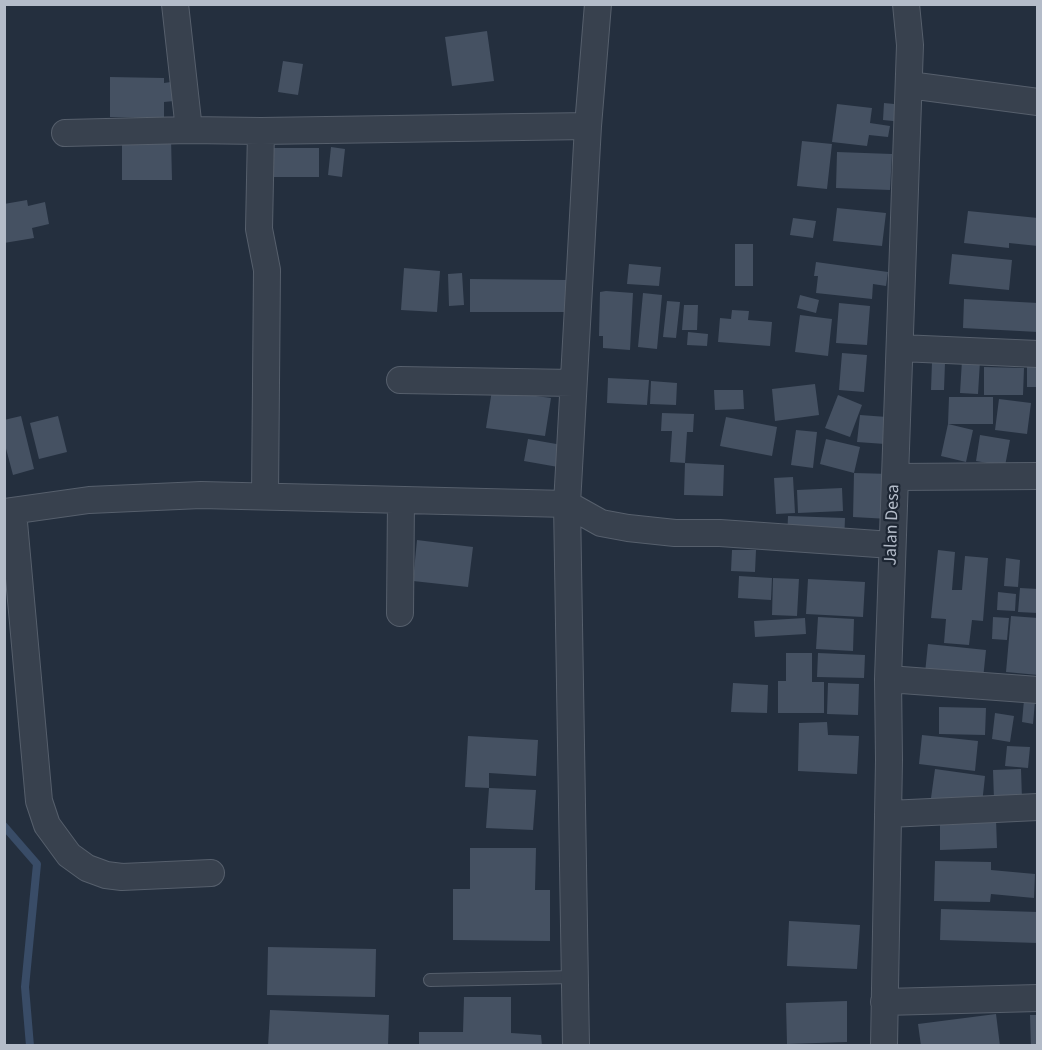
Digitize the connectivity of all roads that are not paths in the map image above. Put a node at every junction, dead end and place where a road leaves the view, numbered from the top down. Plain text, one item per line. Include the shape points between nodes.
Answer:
1 (174, 4) edge
2 (598, 4) edge
3 (906, 4) edge
4 (909, 85) junction
5 (1038, 102) edge
6 (588, 126) junction
7 (189, 130) junction
8 (261, 131) junction
9 (65, 134) dead end
10 (900, 348) junction
11 (1038, 354) edge
12 (400, 380) dead end
13 (573, 383) junction
14 (1038, 476) edge
15 (895, 477) junction
16 (265, 496) junction
17 (401, 500) junction
18 (567, 504) junction
19 (9, 511) edge
20 (892, 545) junction
21 (400, 613) dead end
22 (888, 678) junction
23 (1038, 690) edge
24 (1038, 807) edge
25 (888, 814) junction
26 (212, 873) dead end
27 (575, 976) junction
28 (430, 980) dead end
29 (1038, 999) edge
30 (884, 1002) junction
31 (576, 1046) edge
32 (884, 1046) edge

1 - 7 street
2 - 6 street
3 - 4 street, Jalan Desa
4 - 5 street
4 - 10 street, Jalan Desa
6 - 8 street
6 - 13 street
7 - 8 street
7 - 9 street
8 - 16 street via 259,229 267,270
10 - 11 street
10 - 15 street, Jalan Desa
12 - 13 street
13 - 18 street
14 - 15 street
15 - 20 street, Jalan Desa
16 - 17 street
16 - 19 street via 89,500
17 - 18 street
17 - 21 street
18 - 20 street via 601,523 628,528
18 - 27 street
19 - 26 street via 39,801 47,825 69,855 106,876
20 - 22 street, Jalan Desa
22 - 23 street
22 - 25 street, Jalan Desa
24 - 25 street
25 - 30 street, Jalan Desa
27 - 28 lane
27 - 31 street
29 - 30 street
30 - 32 street, Jalan Desa

